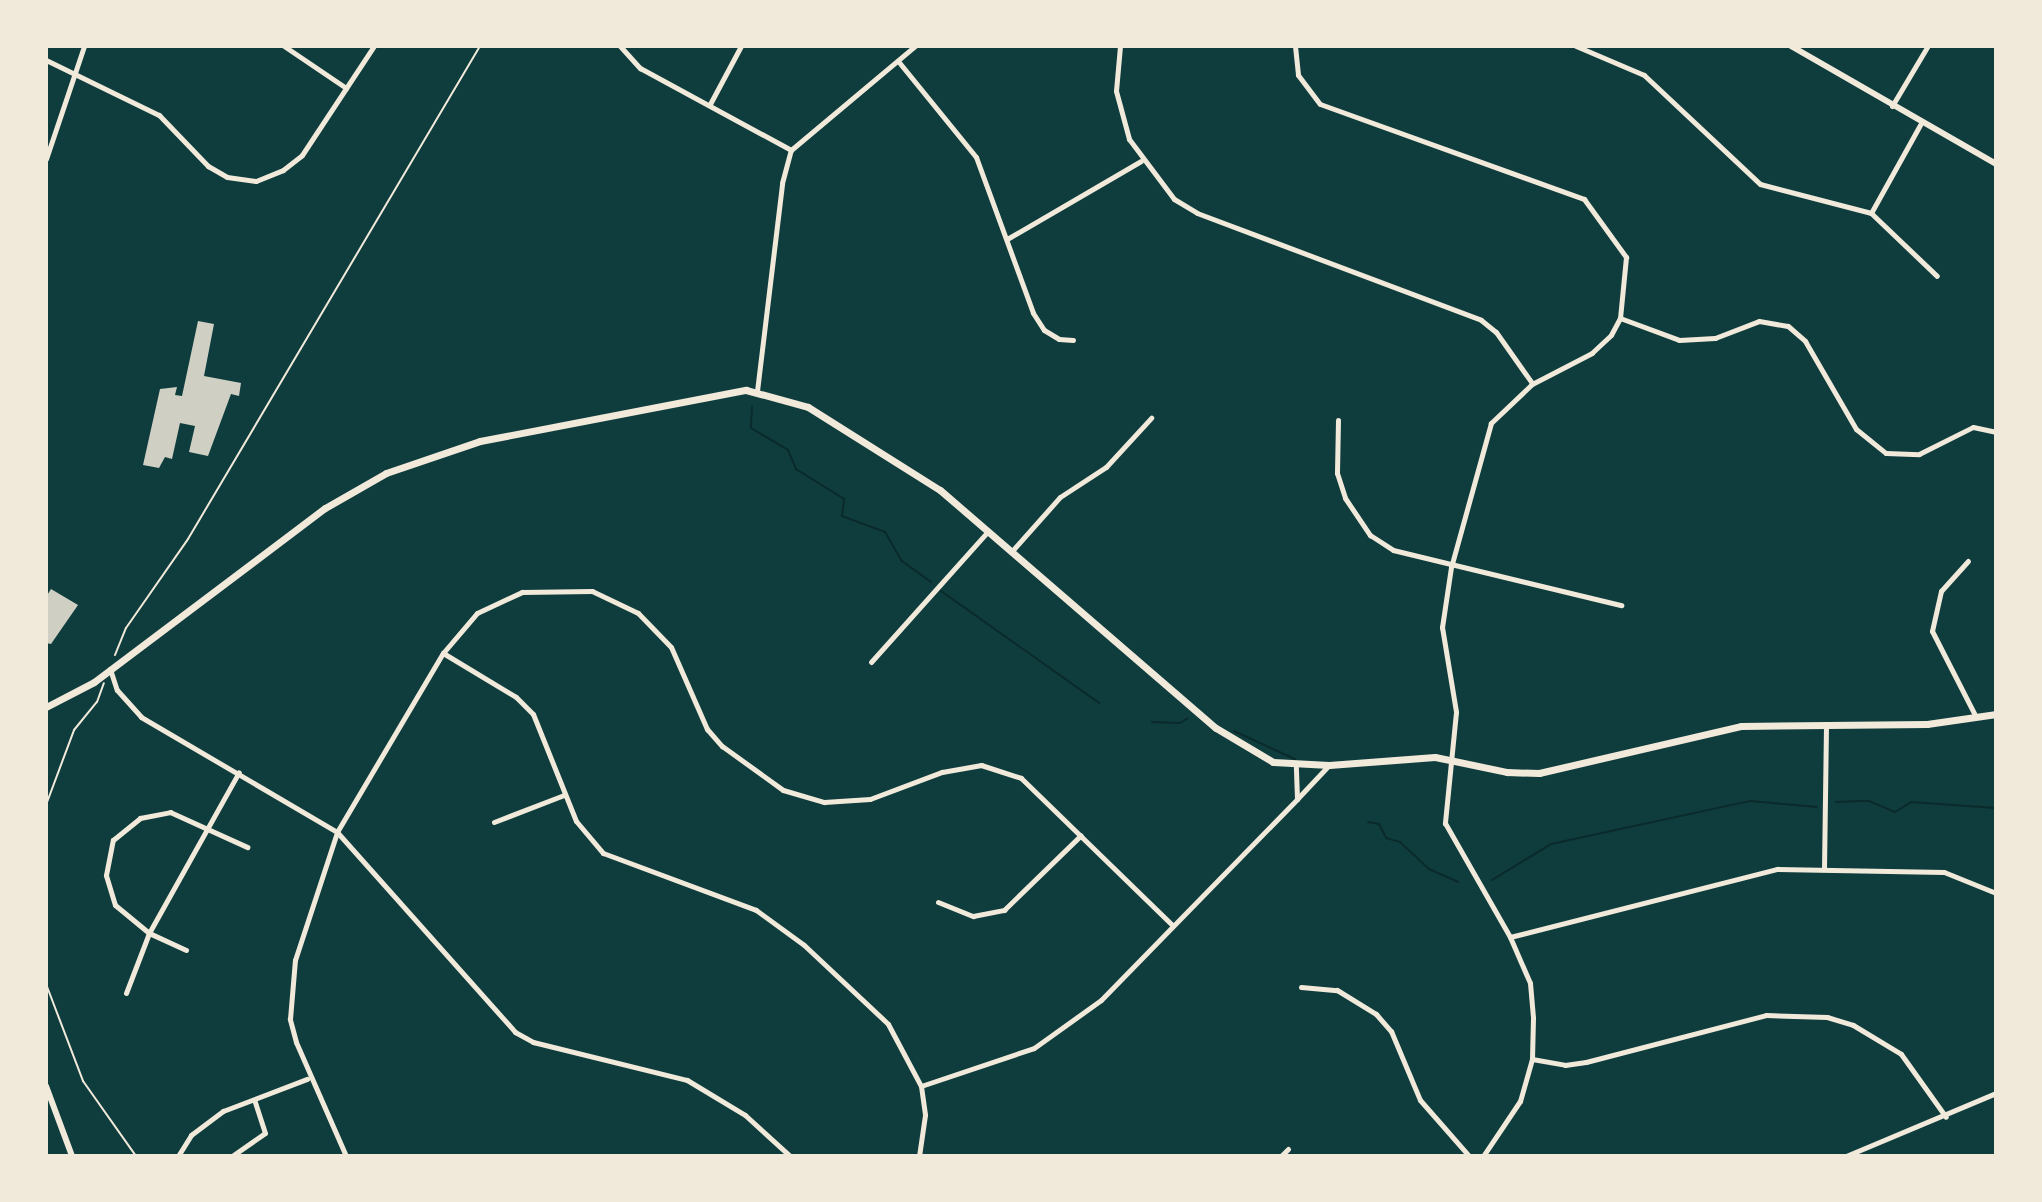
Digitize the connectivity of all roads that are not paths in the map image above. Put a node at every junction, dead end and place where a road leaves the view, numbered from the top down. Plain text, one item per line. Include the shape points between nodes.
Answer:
1 (84, 46) edge
2 (284, 46) edge
3 (374, 46) edge
4 (620, 46) edge
5 (741, 46) edge
6 (915, 46) edge
7 (1120, 46) edge
8 (1295, 46) edge
9 (1576, 46) edge
10 (1791, 46) edge
11 (1927, 47) edge
12 (46, 60) edge
13 (898, 61) junction
14 (77, 74) junction
15 (346, 88) junction
16 (710, 104) junction
17 (1891, 106) junction
18 (1920, 125) junction
19 (791, 150) junction
20 (46, 159) edge
21 (1141, 161) junction
22 (1996, 164) edge
23 (1871, 213) junction
24 (1007, 239) junction
25 (1937, 276) dead end
26 (1620, 318) junction
27 (1073, 340) dead end
28 (1532, 384) junction
29 (757, 391) junction
30 (1151, 418) dead end
31 (1338, 420) dead end
32 (1996, 432) edge
33 (988, 531) junction
34 (1012, 551) junction
35 (1968, 561) dead end
36 (1451, 567) junction
37 (1621, 605) dead end
38 (443, 653) junction
39 (871, 662) dead end
40 (110, 669) junction
41 (46, 707) edge
42 (1996, 714) edge
43 (1976, 718) junction
44 (1826, 725) junction
45 (1452, 759) junction
46 (1296, 765) junction
47 (1329, 765) junction
48 (239, 772) junction
49 (564, 795) junction
50 (1297, 799) junction
51 (494, 822) dead end
52 (208, 826) junction
53 (337, 832) junction
54 (1081, 835) junction
55 (247, 847) dead end
56 (1824, 869) junction
57 (1996, 893) edge
58 (938, 902) dead end
59 (1173, 926) junction
60 (149, 933) junction
61 (1510, 937) junction
62 (186, 950) dead end
63 (1301, 987) dead end
64 (126, 993) dead end
65 (1532, 1059) junction
66 (308, 1079) junction
67 (46, 1086) edge
68 (921, 1086) junction
69 (1996, 1093) edge
70 (254, 1100) junction
71 (1946, 1117) junction
72 (1288, 1149) dead end
73 (72, 1156) edge
74 (178, 1156) edge
75 (232, 1156) edge
76 (346, 1156) edge
77 (790, 1156) edge
78 (919, 1156) edge
79 (1281, 1156) edge
80 (1469, 1156) edge
81 (1483, 1156) edge
82 (1846, 1156) edge

1 - 14 street
2 - 15 street
3 - 15 street
4 - 16 street via 640,68
5 - 16 street
6 - 13 street
7 - 21 street via 1116,91
8 - 26 street via 1306,91 1336,113 1584,199 1626,257
9 - 23 street via 1644,75 1760,184
10 - 17 street
11 - 17 street
12 - 14 street
13 - 19 street
13 - 24 street via 976,157
14 - 15 street via 159,115 208,166 227,177 256,181 302,155
14 - 20 street
16 - 19 street
17 - 18 street
18 - 22 street
18 - 23 street
19 - 29 street via 782,183
21 - 24 street
21 - 28 street via 1174,199 1197,213 1481,320 1496,332
23 - 25 street
24 - 27 street via 1044,330
26 - 28 street via 1592,353
26 - 32 street via 1679,340 1715,338 1759,321 1788,326 1805,341 1861,435 1886,453 1919,454 1973,427
28 - 36 street via 1491,423
29 - 33 main road via 808,407 940,490
29 - 40 main road via 703,395 524,431 386,473 325,508
30 - 34 street via 1106,467 1060,497
31 - 36 street via 1337,473 1345,498 1370,535 1393,550
33 - 34 main road
33 - 39 street
34 - 46 main road via 1227,737 1257,755
35 - 43 street via 1941,591 1932,631
36 - 37 street
36 - 45 street via 1442,627 1455,689
38 - 49 street via 516,697 533,714
38 - 53 street
38 - 54 street via 460,629 498,601 545,588 592,591 614,599 657,629 707,729 783,790 824,802 870,799 942,772 981,765 1021,778
40 - 41 main road
40 - 48 street via 117,690 141,717
42 - 43 main road
43 - 44 main road
44 - 45 main road via 1729,728 1539,773 1507,772
44 - 56 street
45 - 47 main road via 1397,757
45 - 61 street via 1445,823
46 - 47 main road
46 - 50 street
47 - 50 street
48 - 52 street
48 - 53 street
49 - 51 street
49 - 68 street via 587,839 603,853 726,896 796,938 888,1024
50 - 59 street
52 - 55 street
52 - 60 street
52 - 60 street via 156,812 124,827 113,840 106,875 109,891 126,917
53 - 66 street via 291,990 290,1019
53 - 77 street via 515,1032 533,1042 687,1080 745,1115
54 - 58 street via 1004,910 973,916
54 - 59 street
56 - 57 street via 1944,872
56 - 61 street via 1777,869
59 - 68 street via 1066,1028 994,1065
60 - 62 street
60 - 64 street
61 - 65 street via 1530,983
63 - 80 street via 1353,995 1376,1014 1391,1031 1420,1100
65 - 71 street via 1565,1065 1766,1015 1827,1017 1853,1025 1901,1054
65 - 81 street via 1520,1101
66 - 70 street
66 - 76 street
67 - 73 street
68 - 78 street via 925,1115
69 - 71 street
70 - 74 street via 223,1111 191,1135
70 - 75 street via 265,1133
71 - 82 street
72 - 79 street

